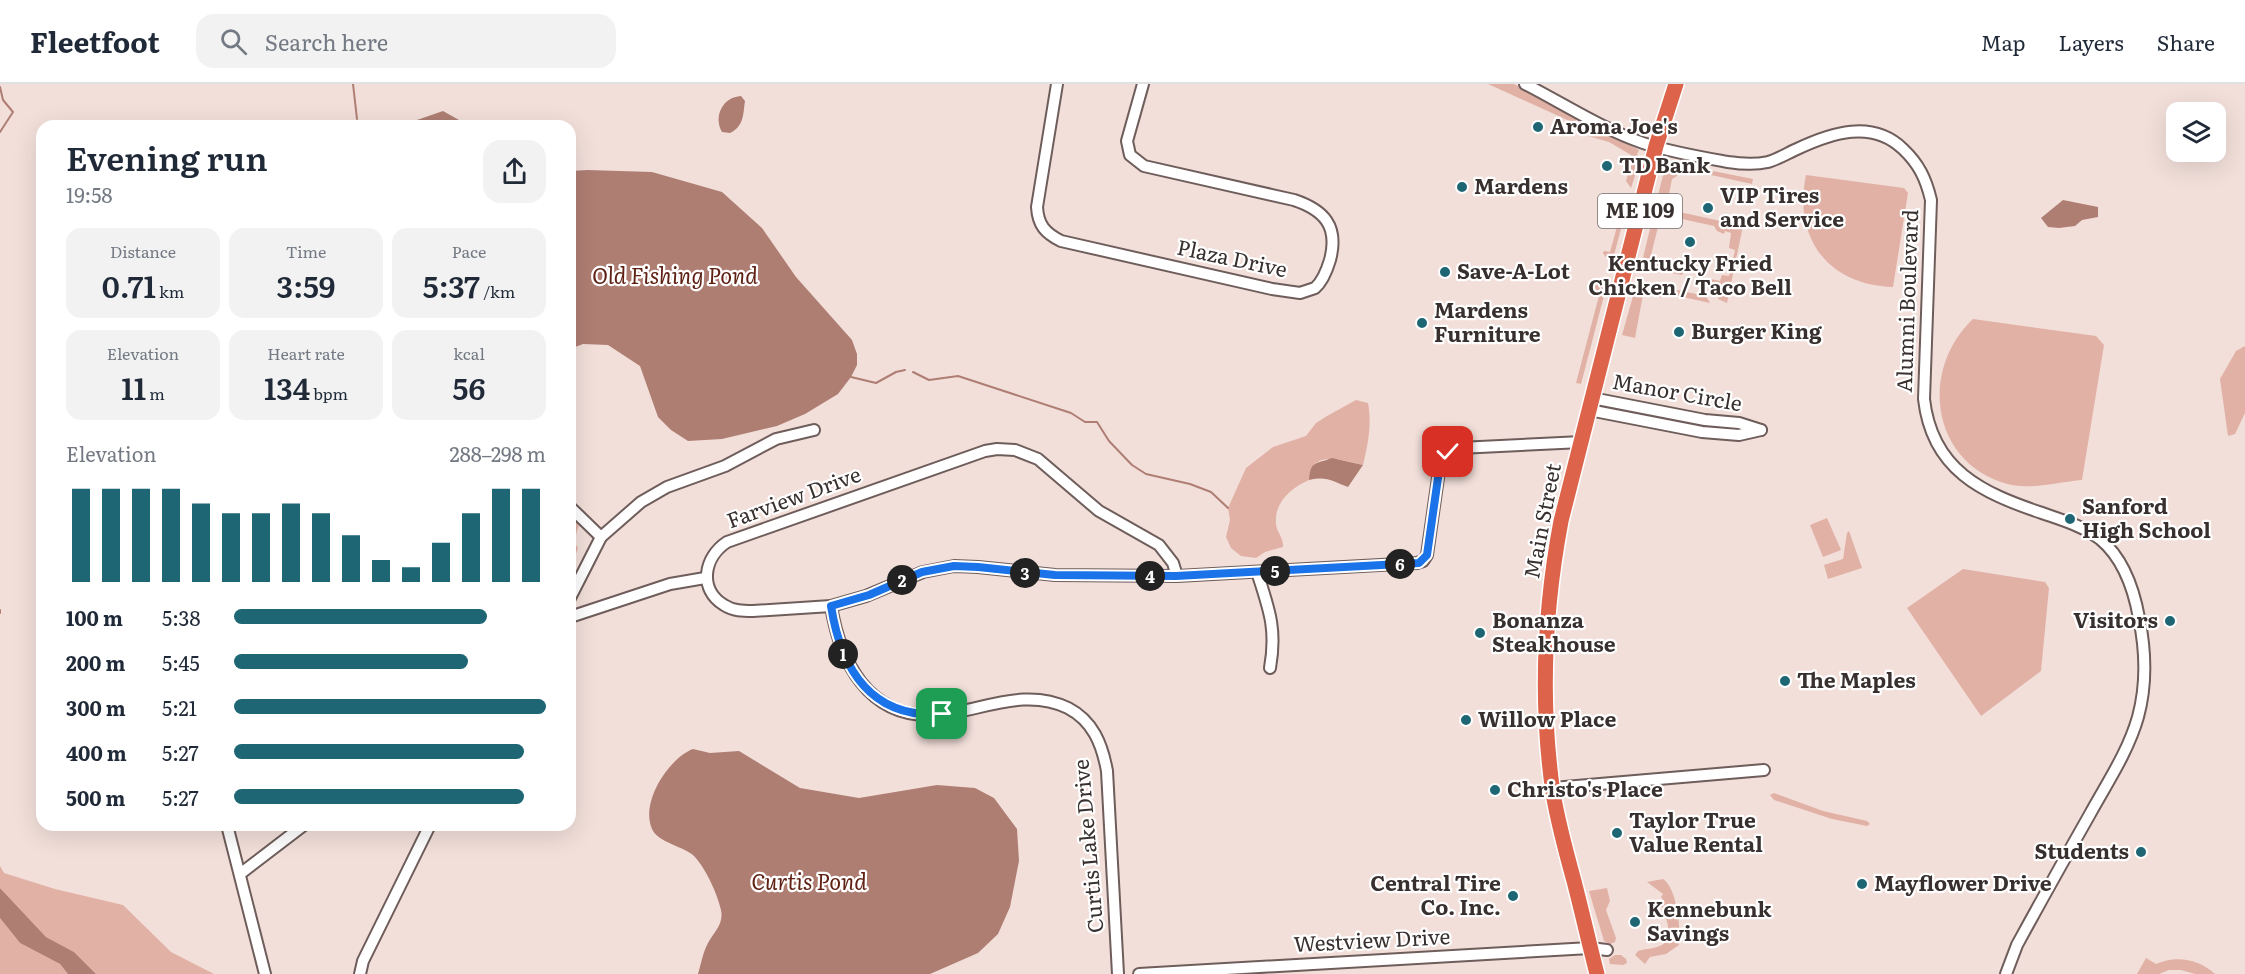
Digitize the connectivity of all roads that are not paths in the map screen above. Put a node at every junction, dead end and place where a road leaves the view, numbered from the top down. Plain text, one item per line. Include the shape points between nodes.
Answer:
1 (1057, 84) edge
2 (1143, 84) edge
3 (1525, 84) edge
4 (1676, 84) edge
5 (1656, 146) junction
6 (1591, 404) junction
7 (814, 430) dead end
8 (1582, 442) junction
9 (576, 513) edge
10 (601, 537) junction
11 (1257, 573) junction
12 (1176, 576) junction
13 (705, 578) junction
14 (576, 586) edge
15 (831, 606) junction
16 (576, 614) edge
17 (1270, 668) dead end
18 (1764, 770) dead end
19 (1553, 789) junction
20 (229, 831) edge
21 (296, 831) edge
22 (427, 831) edge
23 (240, 874) junction
24 (1590, 948) junction
25 (1607, 950) dead end
26 (265, 974) edge
27 (360, 974) edge
28 (1118, 974) edge
29 (1139, 974) edge
30 (1597, 974) edge
31 (2006, 974) edge

1 - 2 street, Plaza Drive via 1037,207 1045,231 1061,241 1272,290 1299,293 1315,288 1326,270 1333,245 1329,224 1317,210 1294,200 1144,166 1130,155 1127,141
3 - 5 street, Alumni Boulevard
4 - 5 highway, Main Street / ME 109
5 - 6 highway, Main Street / ME 109
5 - 31 street, Alumni Boulevard via 1744,164 1770,161 1840,133 1870,132 1898,144 1926,178 1931,200 1924,399 1937,443 1956,470 1978,488 2093,534 2117,558 2127,578 2144,641 2145,676 2138,716 2119,762 2017,945
6 - 6 street, Manor Circle via 1702,432 1739,435 1761,430 1739,423
6 - 8 highway, Main Street / ME 109
7 - 10 street via 776,439 725,466 667,487 630,510
8 - 11 street via 1459,448 1448,452 1440,464 1427,555 1419,563
8 - 19 highway, Main Street / ME 109 via 1559,533 1547,623 1545,696
9 - 10 street
10 - 14 street
11 - 12 street
11 - 17 street via 1273,627
12 - 13 street, Farview Drive via 1168,556 1153,541 1098,511 1038,459 997,448 727,542 709,561
12 - 15 street via 1055,575 954,566 922,572
13 - 15 street via 712,593 732,609
13 - 16 street
15 - 28 street, Curtis Lake Drive via 838,640 852,670 868,690 896,709 932,715 1039,699 1064,706 1089,723 1101,746 1107,771
18 - 19 street
19 - 24 highway, Main Street / ME 109
20 - 23 street
21 - 23 street
22 - 27 street
23 - 26 street
24 - 25 street, Westview Drive
24 - 29 street, Westview Drive
24 - 30 highway, Main Street / ME 109

